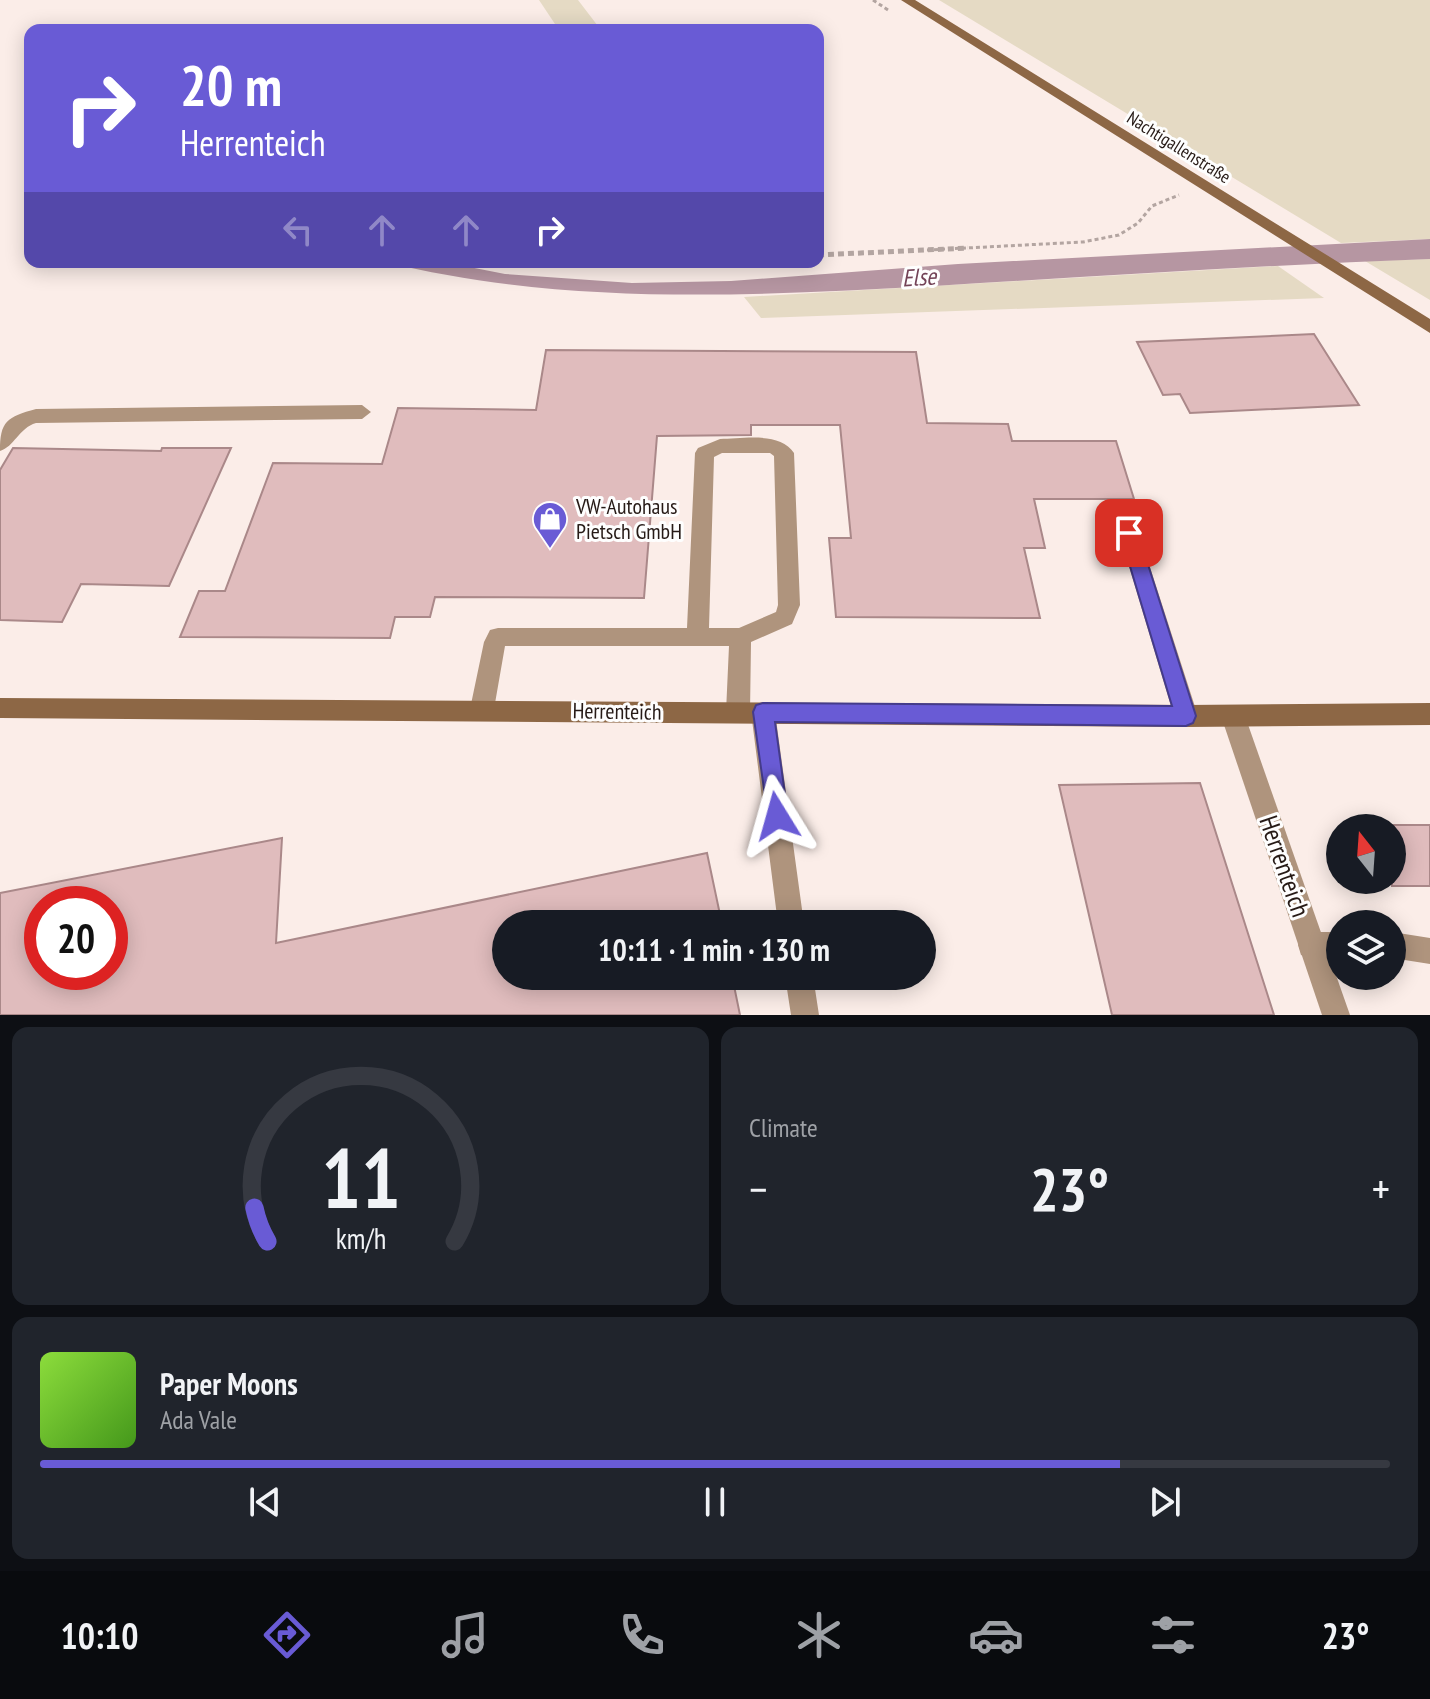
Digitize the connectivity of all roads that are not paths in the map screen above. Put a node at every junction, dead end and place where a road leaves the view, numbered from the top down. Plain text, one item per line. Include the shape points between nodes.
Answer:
1 (907, 0) edge
2 (1430, 327) edge
3 (362, 412) dead end
4 (0, 444) edge
5 (1129, 533) dead end
6 (698, 637) junction
7 (740, 637) junction
8 (0, 708) edge
9 (482, 709) junction
10 (751, 712) junction
11 (1430, 714) edge
12 (1186, 716) junction
13 (1233, 716) junction
14 (788, 910) edge
15 (1311, 945) junction
16 (1326, 945) edge
17 (1406, 947) edge
18 (1430, 951) edge
19 (801, 990) edge
20 (805, 1015) edge
21 (1336, 1015) edge

1 - 2 street, Nachtigallenstraße
3 - 4 street via 36,416 10,427
5 - 12 street
6 - 7 street
6 - 7 street via 705,453 720,446 770,446 784,453 789,605 784,618
6 - 9 street via 498,637
7 - 10 street
8 - 9 street, Herrenteich
9 - 10 street, Herrenteich
10 - 12 street, Herrenteich
10 - 14 street
11 - 13 street, Herrenteich
12 - 13 street, Herrenteich
13 - 15 street, Herrenteich
15 - 16 street
15 - 21 street, Herrenteich
17 - 18 street
19 - 20 street

